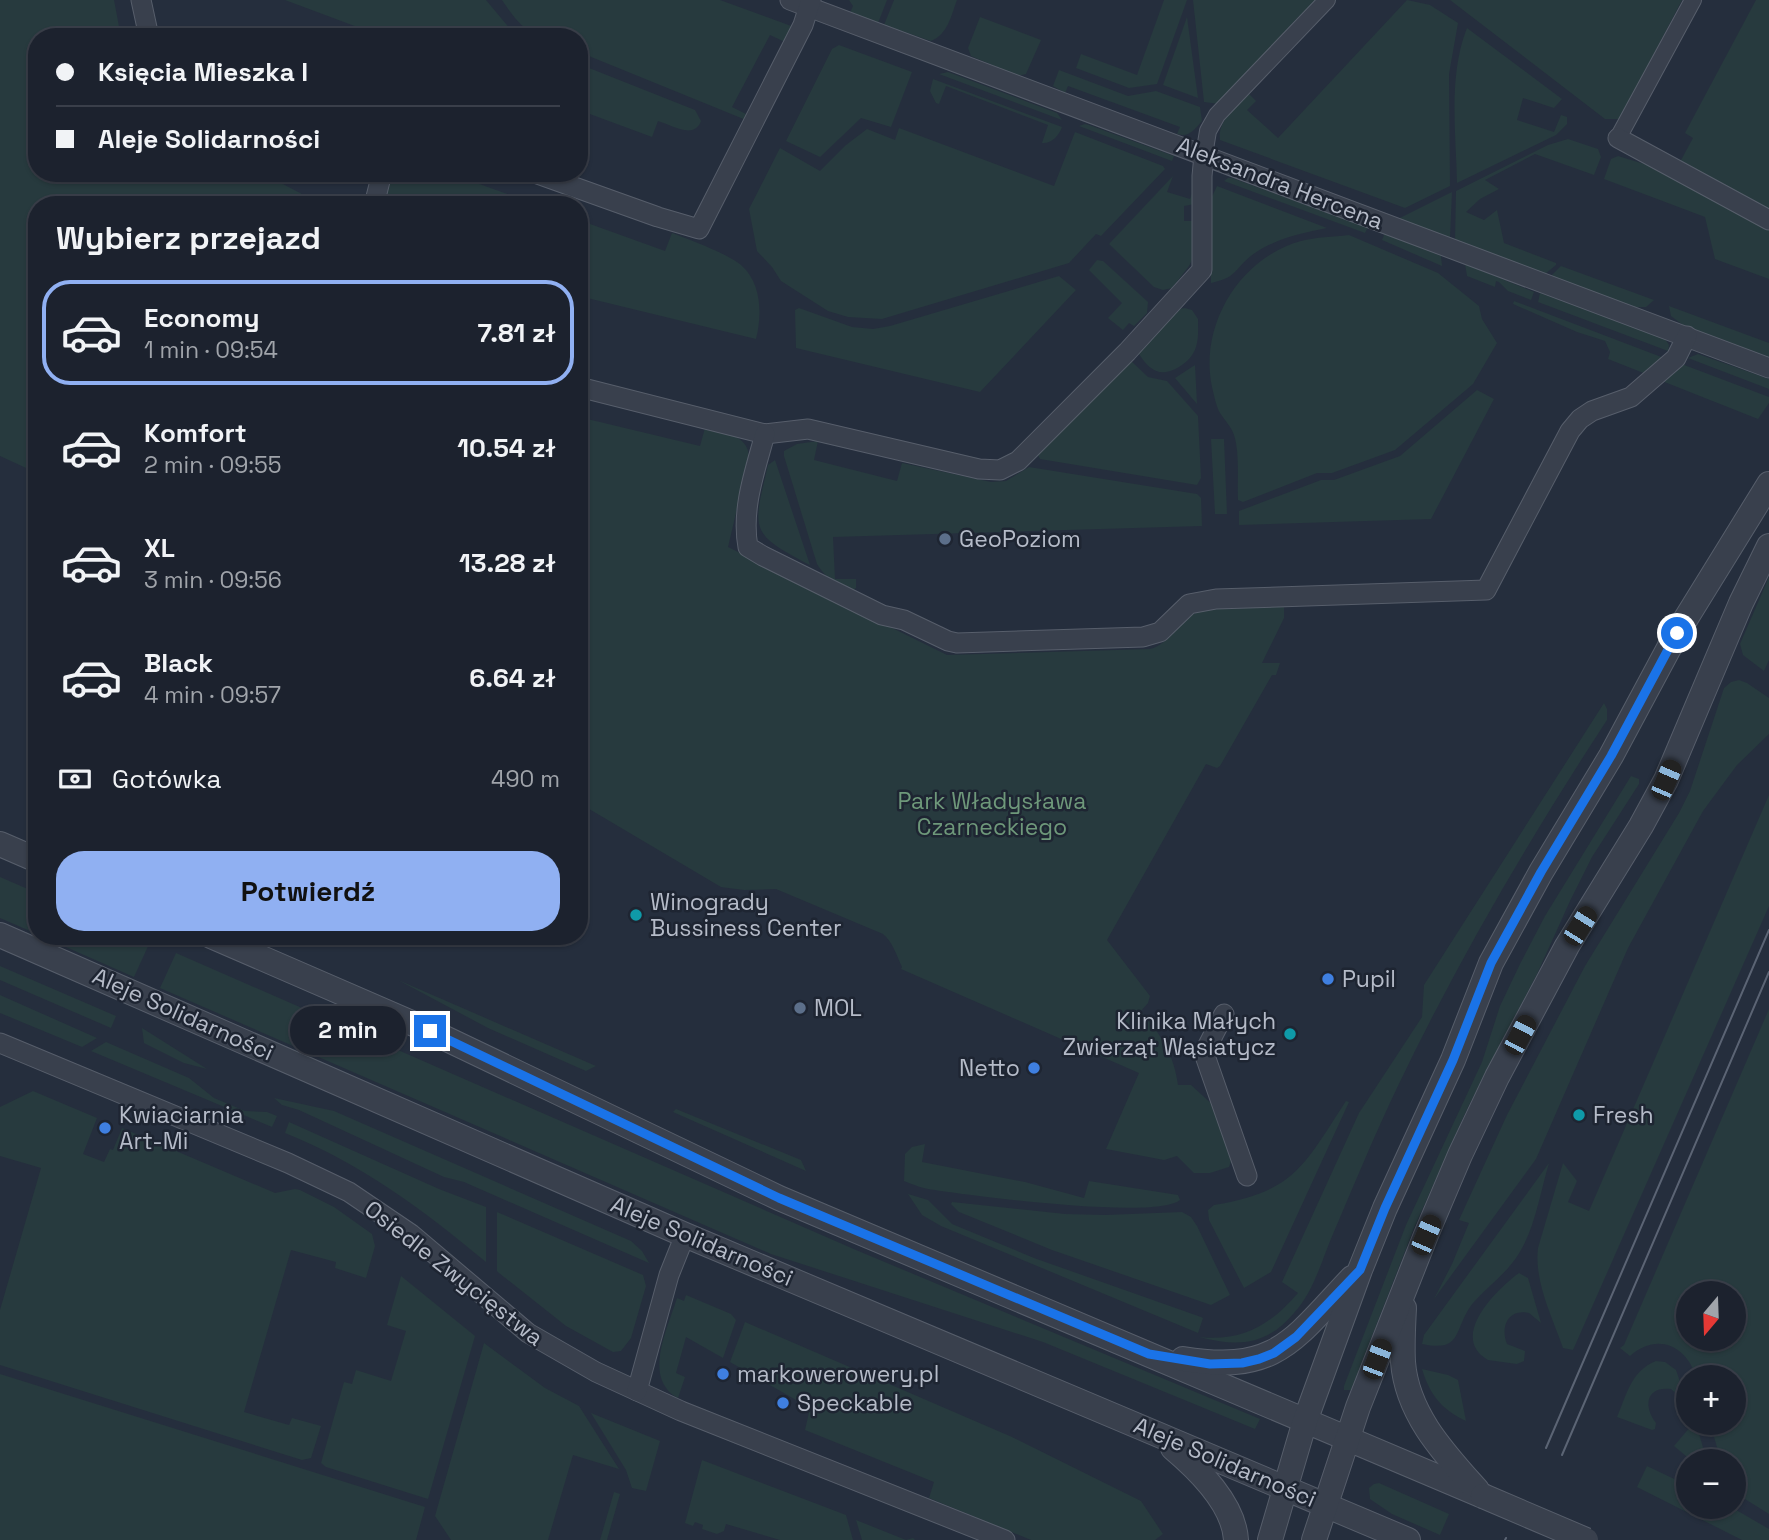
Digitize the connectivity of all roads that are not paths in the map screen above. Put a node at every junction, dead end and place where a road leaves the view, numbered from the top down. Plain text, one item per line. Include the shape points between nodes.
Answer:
1 (141, 0) edge
2 (790, 0) edge
3 (1327, 0) edge
4 (1693, 0) edge
5 (810, 4) edge
6 (147, 28) edge
7 (1618, 138) joint
8 (1204, 155) junction
9 (560, 182) edge
10 (1769, 220) edge
11 (1687, 336) junction
12 (1769, 368) edge
13 (588, 389) edge
14 (765, 434) junction
15 (1769, 484) edge
16 (1769, 546) edge
17 (0, 844) edge
18 (28, 856) edge
19 (0, 935) edge
20 (232, 945) edge
21 (1224, 1014) dead end
22 (0, 1044) edge
23 (1247, 1176) dead end
24 (685, 1235) junction
25 (1360, 1270) junction
26 (1406, 1286) junction
27 (1149, 1354) junction
28 (637, 1391) junction
29 (1304, 1420) junction
30 (1156, 1434) junction
31 (1347, 1439) junction
32 (1470, 1486) junction
33 (1286, 1487) junction
34 (1325, 1504) junction
35 (965, 1533) edge
36 (1005, 1540) edge
37 (1236, 1540) edge
38 (1270, 1540) edge
39 (1314, 1540) edge
40 (1408, 1540) edge
41 (1586, 1540) edge

1 - 6 street
2 - 5 street, Aleksandra Hercena
3 - 8 street via 1217,115 1208,131
4 - 7 street
5 - 8 street, Aleksandra Hercena
5 - 9 street via 699,229
7 - 10 street
8 - 11 street, Aleksandra Hercena
8 - 14 street via 1202,270 1018,461 1000,470 979,469 808,429
11 - 12 street, Aleksandra Hercena
11 - 14 street via 1676,358 1631,397 1592,411 1570,431 1486,590 1216,599 1189,604 1160,632 1143,637 948,641 882,615 748,547 746,511
13 - 14 street
15 - 25 street via 1677,633 1504,938
16 - 26 street via 1666,780 1567,946 1497,1077
17 - 18 street
19 - 24 street, Aleje Solidarności
20 - 27 street via 430,1031 779,1198
21 - 23 street via 1204,1053
22 - 28 street, Osiedle Zwycięstwa via 349,1192 411,1234 528,1333
24 - 28 street via 669,1275
24 - 30 street, Aleje Solidarności
25 - 27 street via 1296,1337 1259,1359 1210,1364
25 - 29 street
26 - 31 street
26 - 32 street via 1403,1364 1408,1386 1427,1430
27 - 29 street
28 - 35 street, Osiedle Zwycięstwa
29 - 31 street
29 - 33 street
30 - 33 street, Aleje Solidarności
30 - 37 street via 1210,1486 1224,1505
31 - 32 street
31 - 34 street
32 - 41 street, bridge
33 - 34 street, Aleje Solidarności
33 - 38 street
34 - 39 street
34 - 40 street, Aleje Solidarności
35 - 36 street, Osiedle Zwycięstwa

